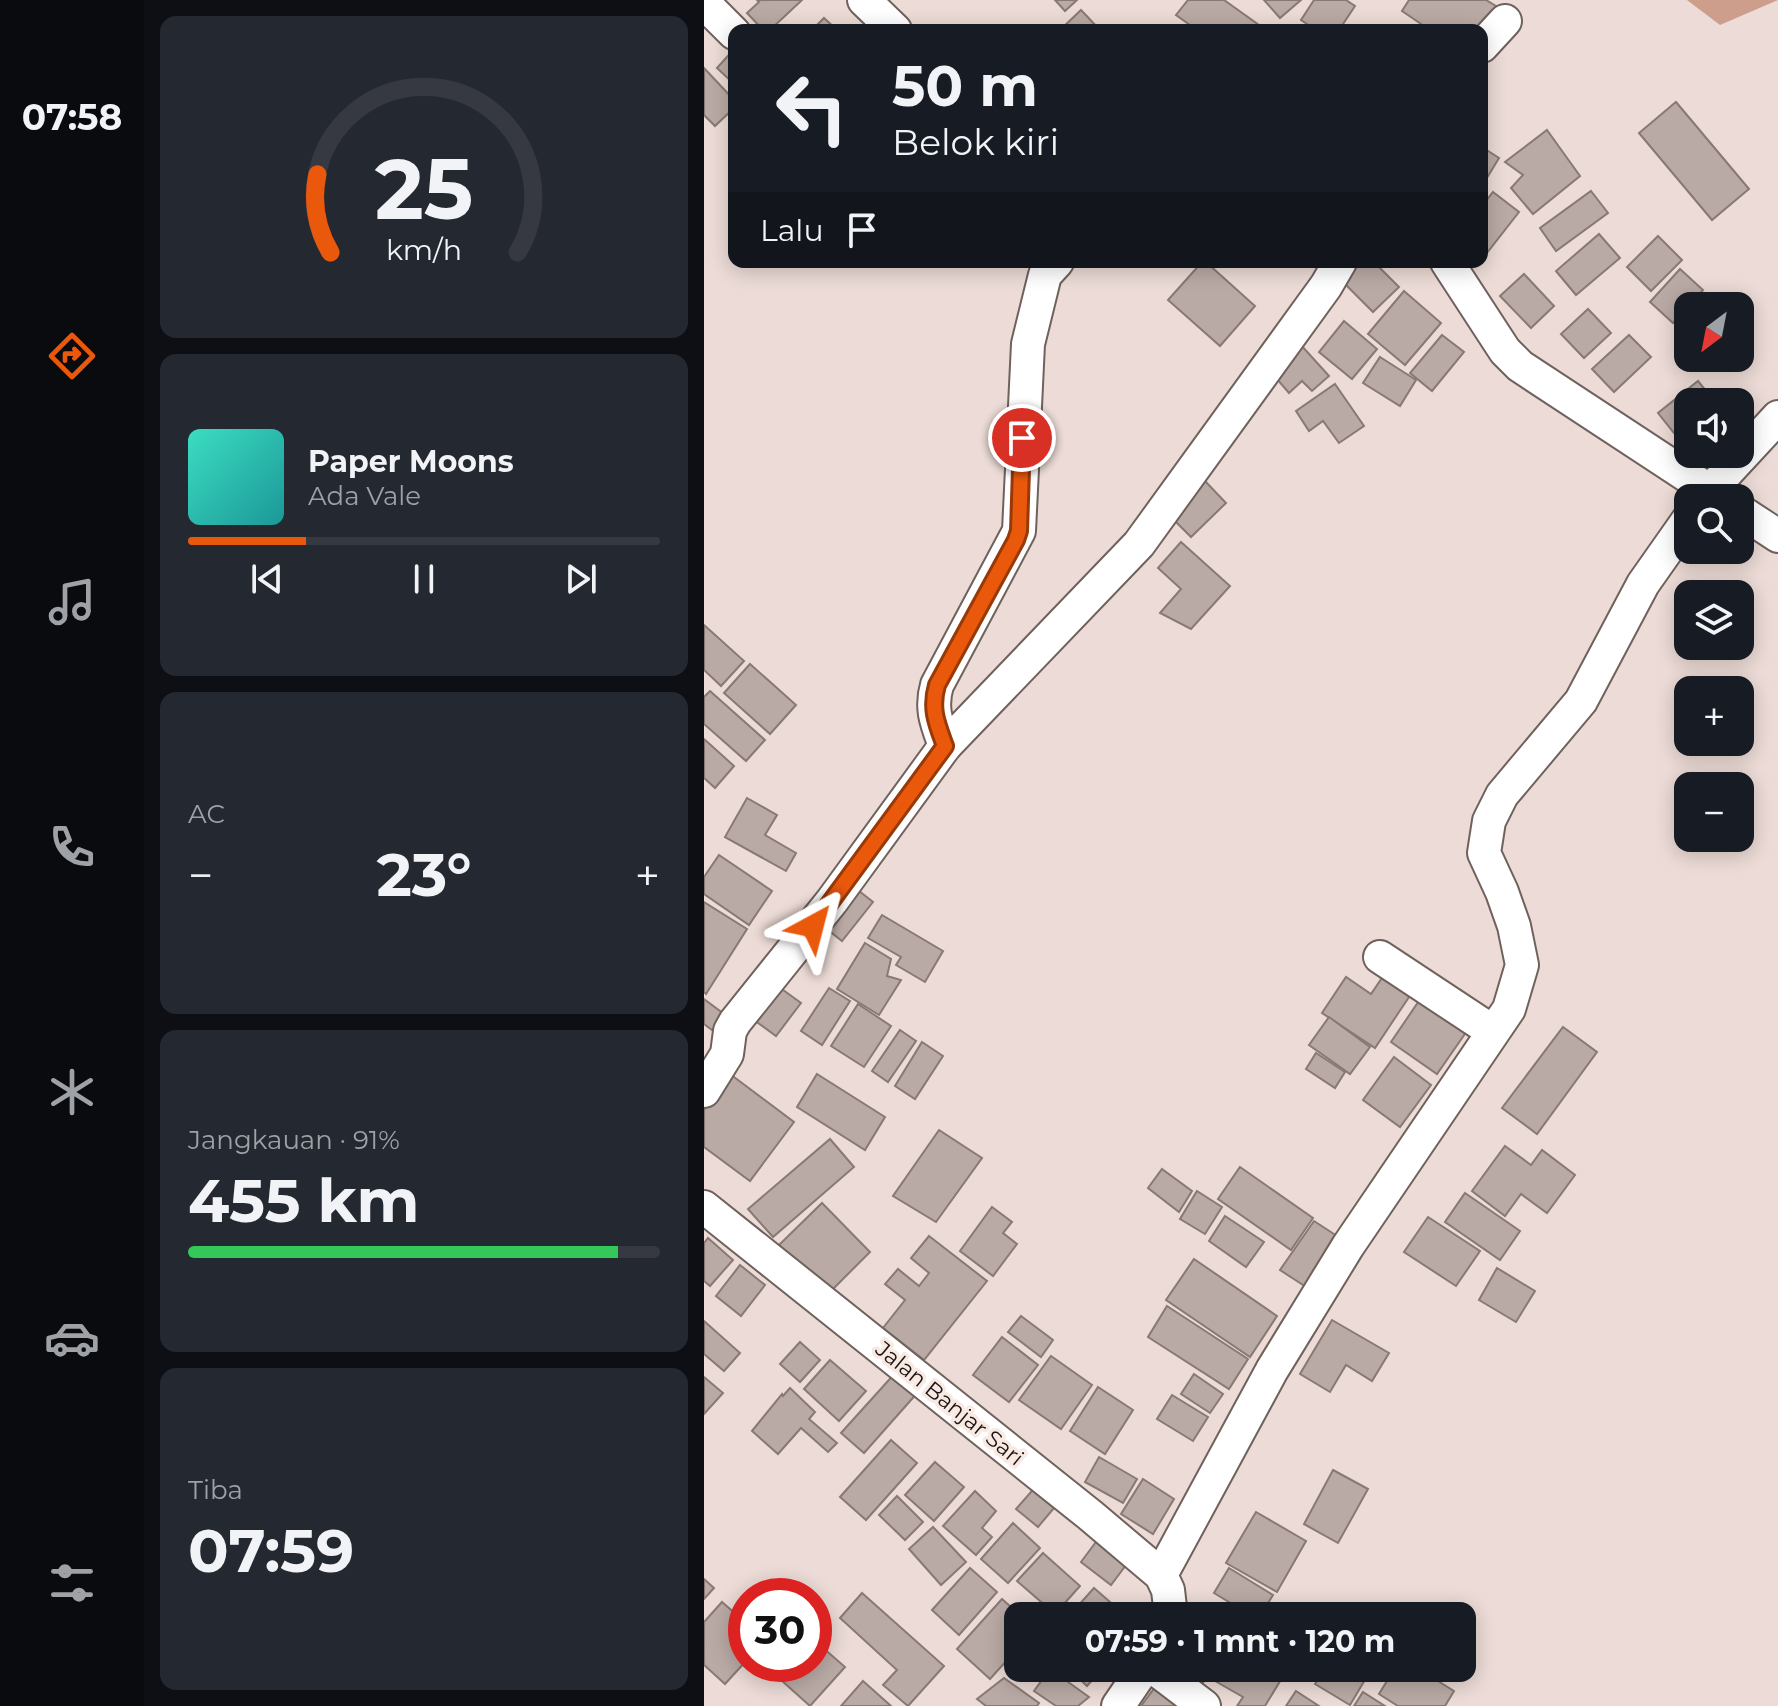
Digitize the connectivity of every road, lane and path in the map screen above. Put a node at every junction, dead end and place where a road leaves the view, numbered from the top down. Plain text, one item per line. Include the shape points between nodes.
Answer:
1 (864, 0) edge
2 (704, 3) edge
3 (1505, 21) dead end
4 (889, 24) edge
5 (728, 27) edge
6 (1488, 39) edge
7 (1051, 268) edge
8 (1336, 268) edge
9 (1451, 268) edge
10 (1778, 417) edge
11 (1695, 484) edge
12 (1720, 484) edge
13 (1754, 520) edge
14 (1778, 536) edge
15 (1674, 540) edge
16 (945, 746) junction
17 (1380, 957) dead end
18 (1492, 1031) junction
19 (704, 1091) edge
20 (704, 1207) edge
21 (1161, 1575) junction
22 (1169, 1602) edge
23 (1134, 1682) edge
24 (1172, 1682) edge
25 (1118, 1706) edge
26 (1204, 1706) edge

1 - 4 street
2 - 5 street
3 - 6 street
7 - 16 street via 1045,275 1028,344 1019,531 937,685 933,713
8 - 16 street via 1139,544
9 - 11 street via 1520,366
10 - 12 street
13 - 14 street
15 - 18 street via 1643,584 1581,701 1502,795 1489,821 1484,853 1506,903 1522,965 1509,1009
16 - 19 street via 735,1022 727,1054
17 - 18 street
18 - 21 street via 1356,1233 1272,1370
20 - 21 street, Jalan Banjar Sari
21 - 22 street
23 - 25 street
24 - 26 street

